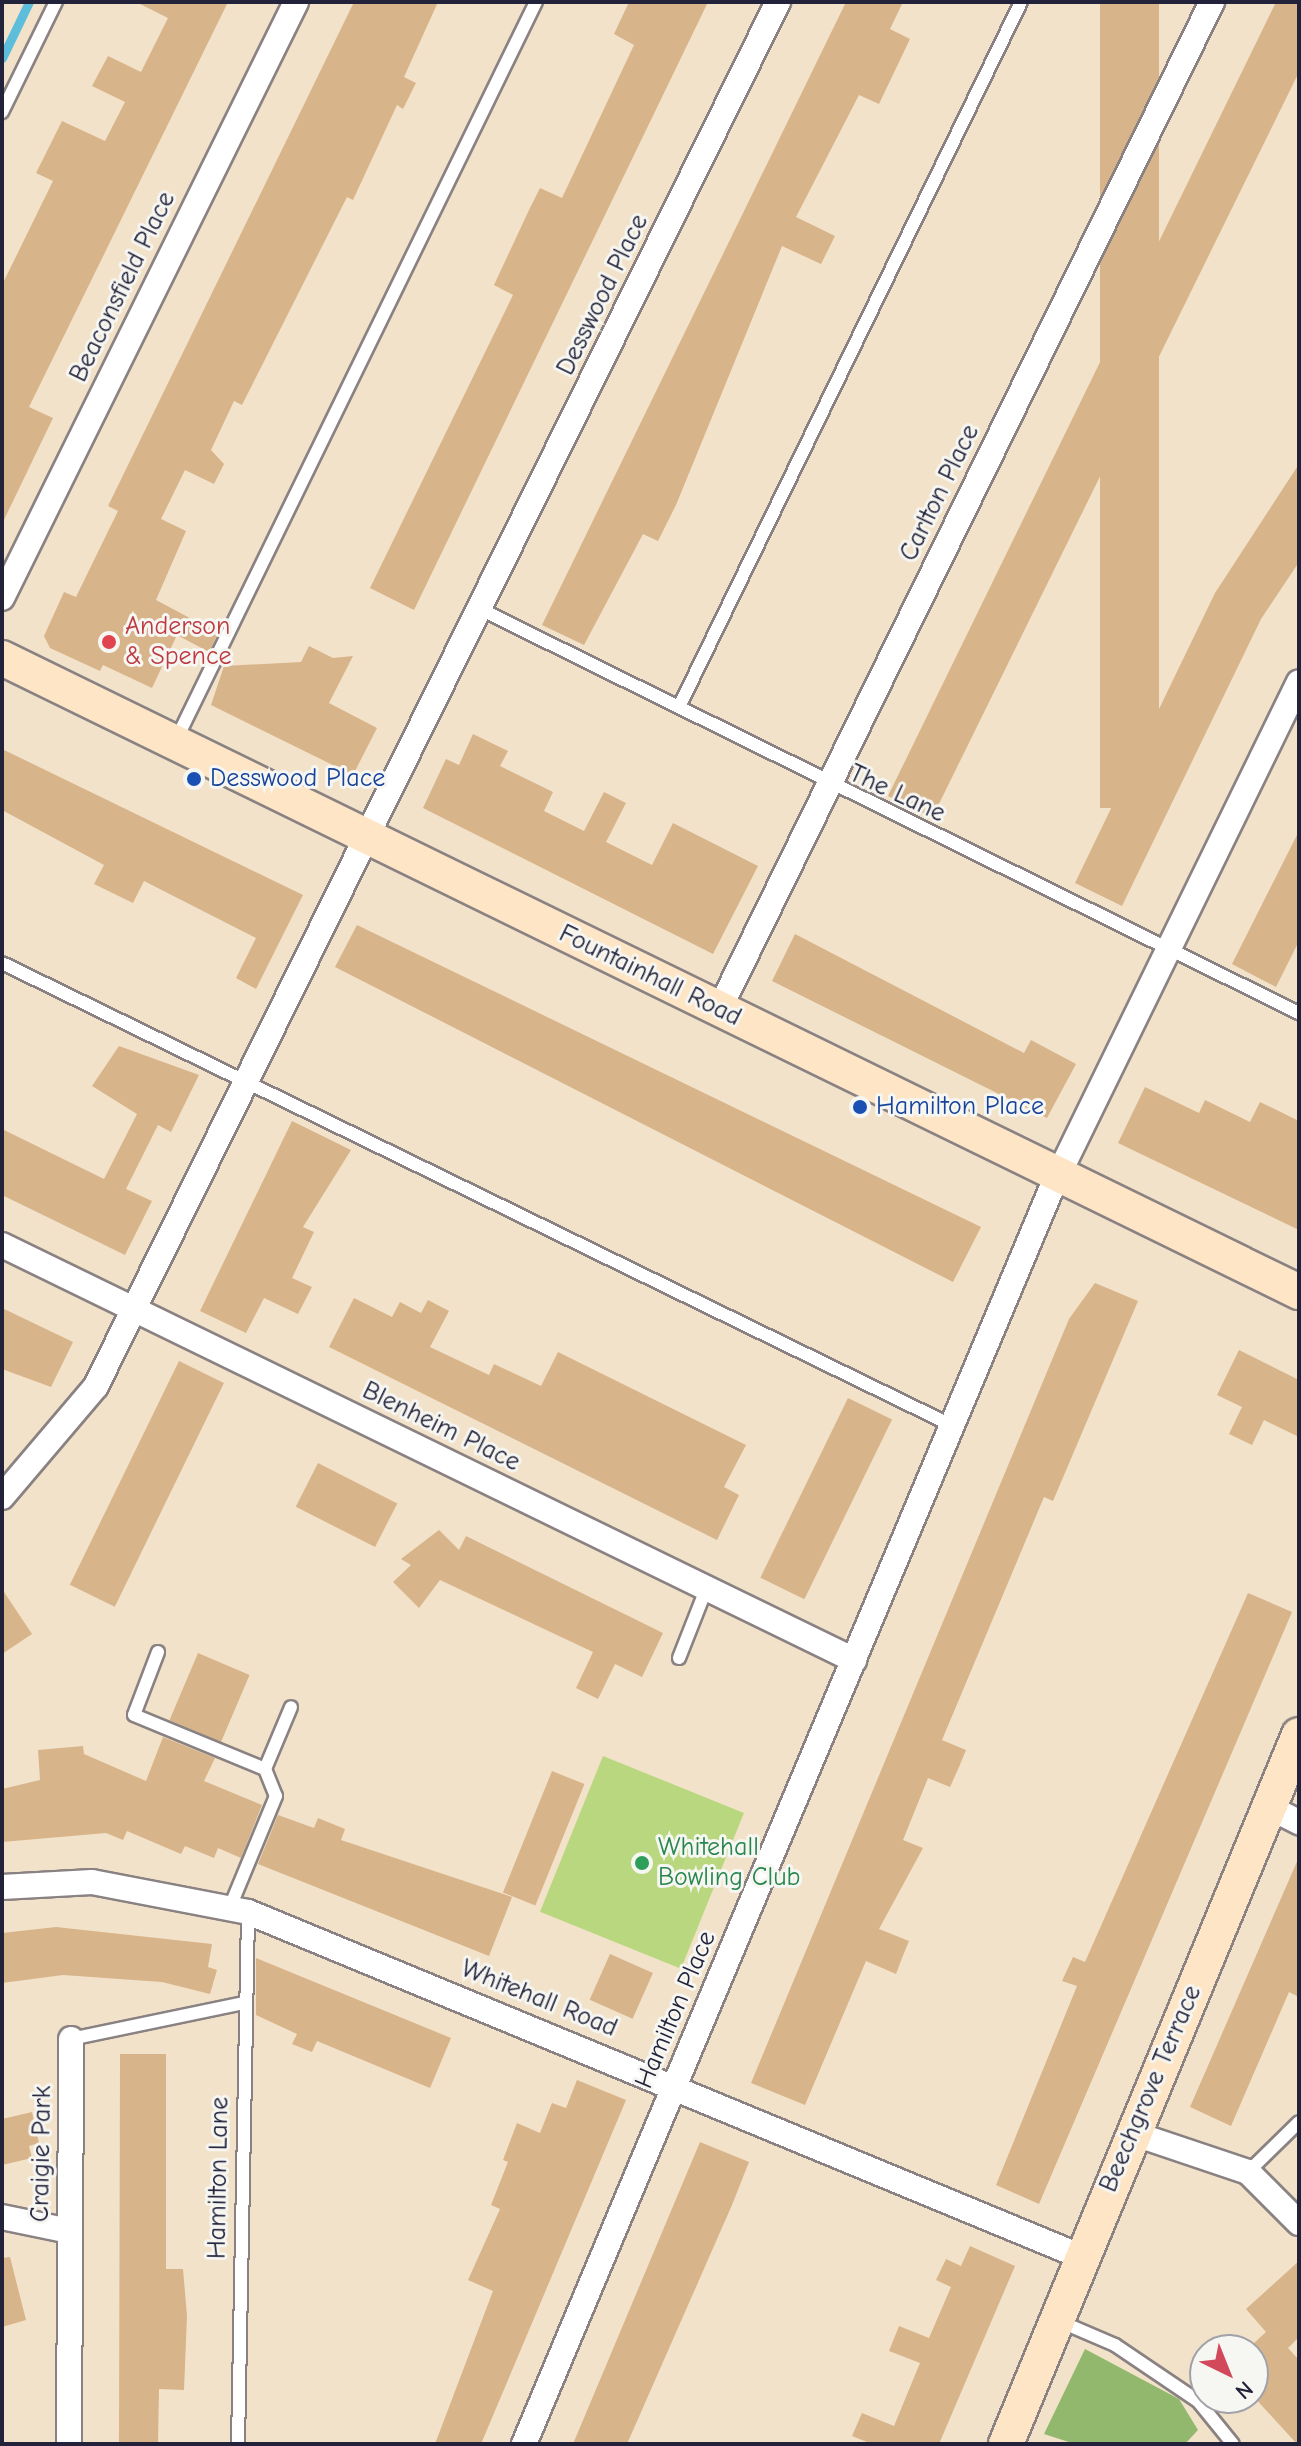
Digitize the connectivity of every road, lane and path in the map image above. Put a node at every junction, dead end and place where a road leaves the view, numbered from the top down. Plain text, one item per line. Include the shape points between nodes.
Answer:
1 (56, 2) edge
2 (296, 2) edge
3 (536, 2) edge
4 (778, 2) edge
5 (1021, 2) edge
6 (1212, 2) edge
7 (2, 112) edge
8 (2, 598) edge
9 (480, 609) junction
10 (2, 658) edge
11 (1299, 682) edge
12 (679, 707) junction
13 (174, 744) junction
14 (828, 786) junction
15 (367, 838) junction
16 (1168, 946) junction
17 (2, 963) edge
18 (719, 1010) junction
19 (1299, 1013) edge
20 (248, 1084) junction
21 (1058, 1175) junction
22 (2, 1245) edge
23 (1299, 1292) edge
24 (134, 1309) junction
25 (951, 1425) junction
26 (2, 1497) edge
27 (707, 1587) junction
28 (158, 1652) dead end
29 (679, 1658) dead end
30 (854, 1660) junction
31 (291, 1707) dead end
32 (1299, 1735) edge
33 (265, 1769) junction
34 (1269, 1807) junction
35 (1299, 1822) edge
36 (2, 1887) edge
37 (239, 1910) junction
38 (243, 2003) junction
39 (71, 2039) joint
40 (675, 2084) junction
41 (1299, 2122) edge
42 (1132, 2133) junction
43 (1248, 2172) junction
44 (2, 2217) edge
45 (1299, 2223) edge
46 (69, 2231) junction
47 (1082, 2257) junction
48 (1056, 2319) junction
49 (69, 2444) edge
50 (238, 2444) edge
51 (524, 2444) edge
52 (1006, 2444) edge
53 (1233, 2444) edge

1 - 7 lane
2 - 8 street, Beaconsfield Place
3 - 13 lane
4 - 9 street, Desswood Place
5 - 12 lane
6 - 14 street, Carlton Place
9 - 12 lane, The Lane
9 - 15 street, Desswood Place
10 - 13 street, Fountainhall Road
11 - 16 street, Hamilton Place
12 - 14 lane, The Lane
13 - 15 street, Fountainhall Road
14 - 16 lane, The Lane
14 - 18 street, Carlton Place
15 - 18 street, Fountainhall Road
15 - 20 street, Desswood Place
16 - 19 lane, The Lane
16 - 21 street, Hamilton Place
17 - 20 lane
18 - 21 street, Fountainhall Road
20 - 24 street, Desswood Place
20 - 25 lane
21 - 23 street, Fountainhall Road
21 - 25 street, Hamilton Place
22 - 24 street, Blenheim Place
24 - 26 street, Desswood Place via 96,1386
24 - 27 street, Blenheim Place
25 - 30 street, Hamilton Place
27 - 29 lane
27 - 30 street, Blenheim Place
28 - 33 lane via 134,1715
30 - 40 street, Hamilton Place
31 - 33 lane
32 - 34 street, Beechgrove Terrace
33 - 37 lane, Hamilton Lane via 276,1796
34 - 35 street
34 - 42 street, Beechgrove Terrace
36 - 37 street, Whitehall Road via 92,1882
37 - 38 lane, Hamilton Lane
37 - 40 street, Whitehall Road
38 - 39 lane, Craigie Park
38 - 50 lane, Hamilton Lane
39 - 46 street, Craigie Park
40 - 47 street, Whitehall Road
40 - 51 street, Hamilton Place
41 - 43 lane
42 - 43 street
42 - 47 street, Beechgrove Terrace
43 - 45 street
44 - 46 street
46 - 49 street, Craigie Park
47 - 48 street, Beechgrove Terrace
48 - 52 street, Beechgrove Terrace
48 - 53 lane via 1115,2345 1198,2401

